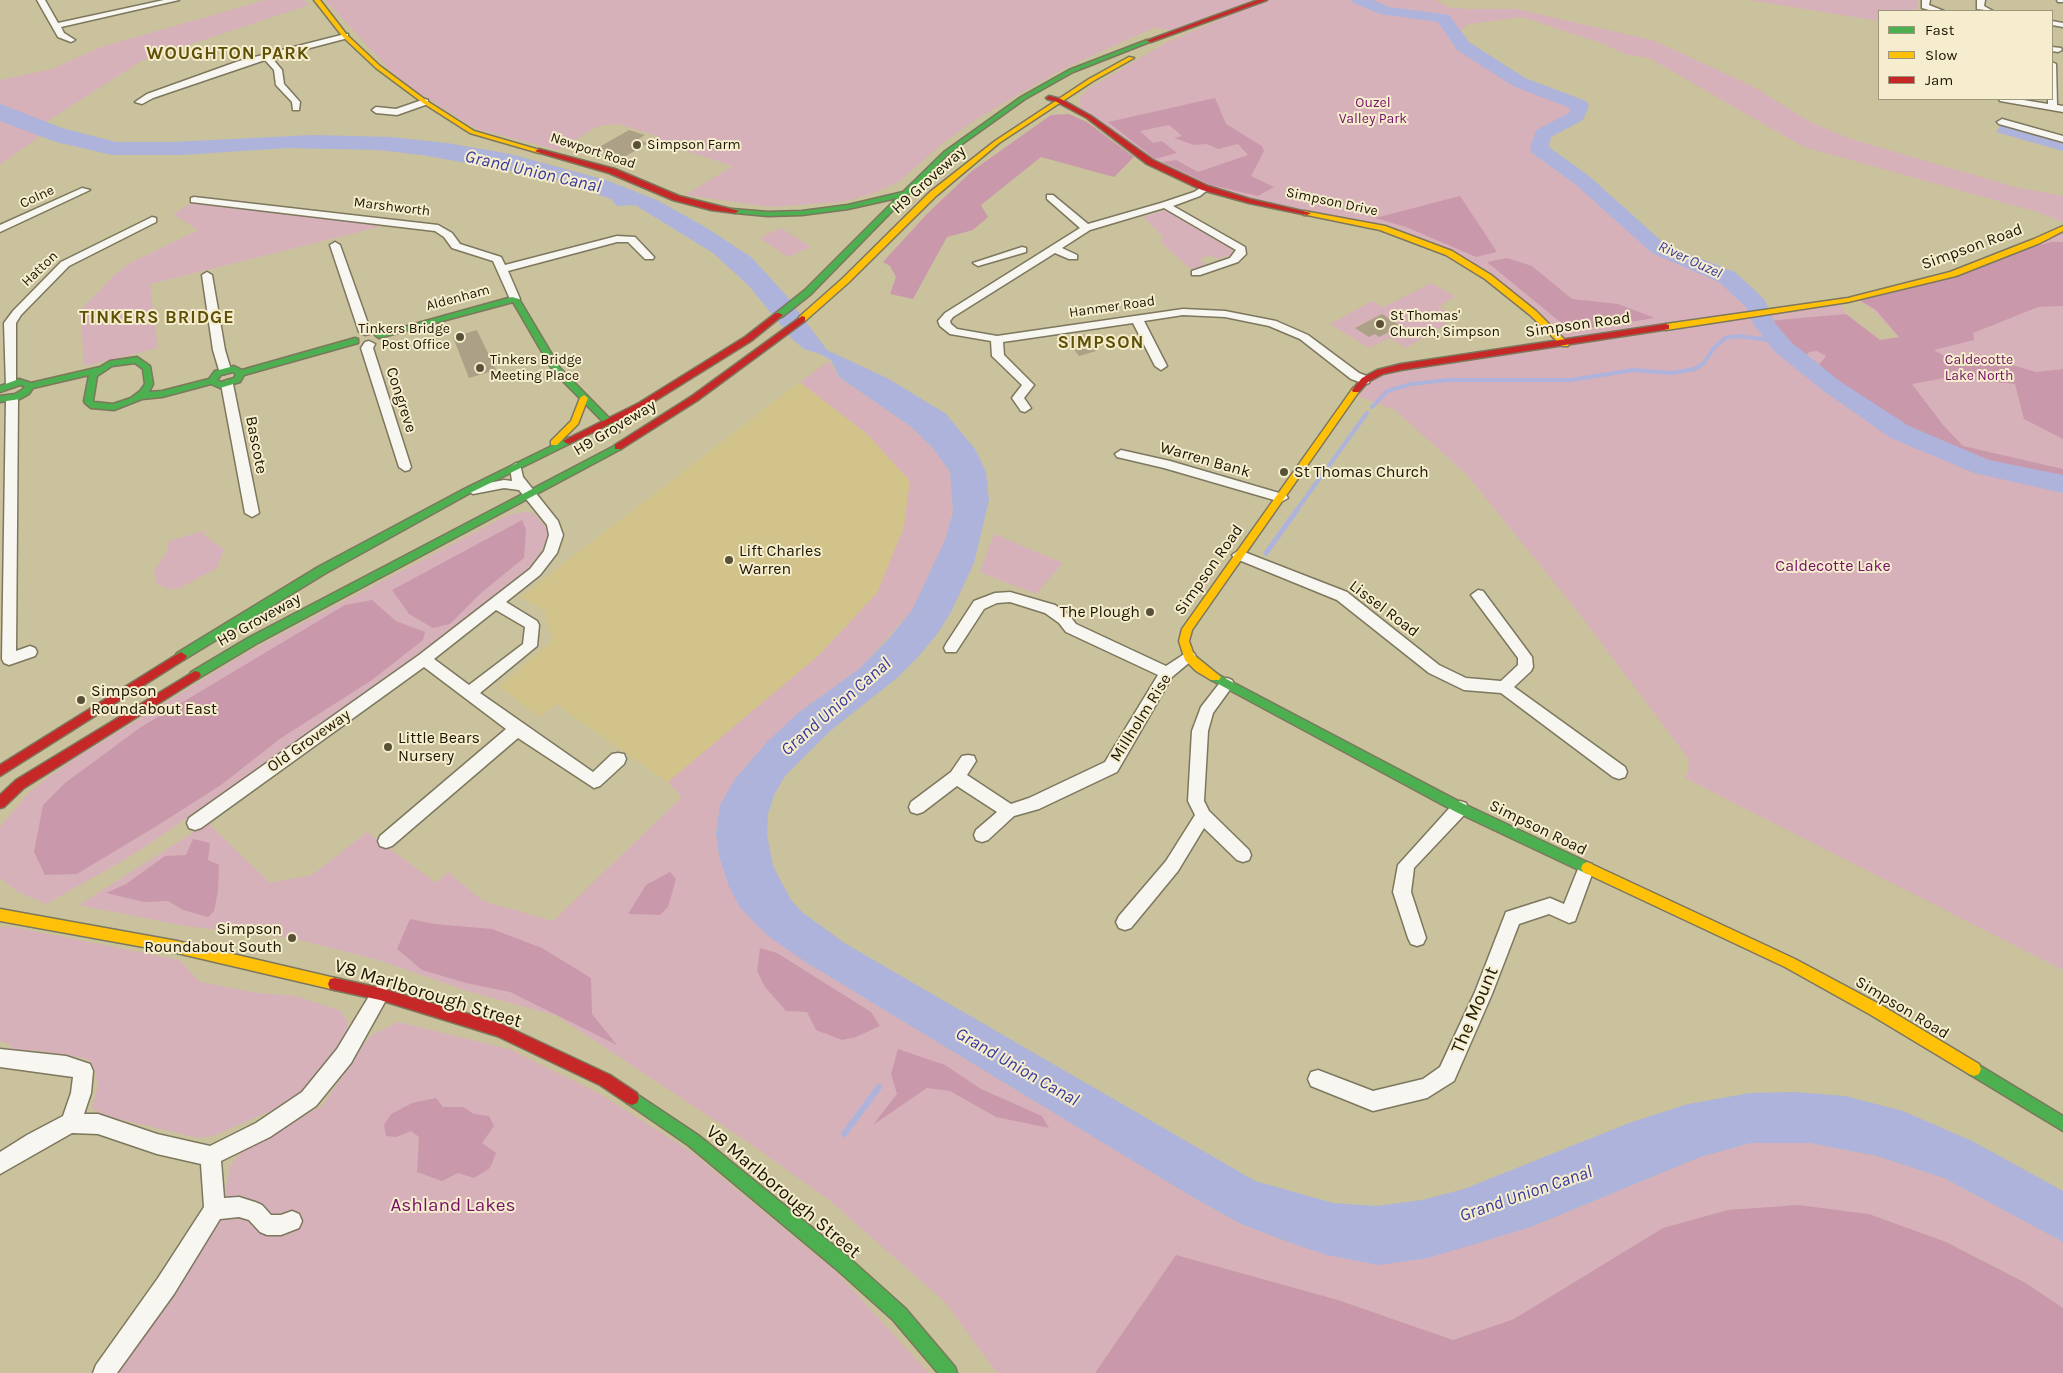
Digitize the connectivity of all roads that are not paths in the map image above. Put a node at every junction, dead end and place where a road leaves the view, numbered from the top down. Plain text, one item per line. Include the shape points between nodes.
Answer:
1 (41, 0) edge
2 (175, 0) edge
3 (318, 0) edge
4 (1264, 0) edge
5 (1926, 0) edge
6 (1981, 0) edge
7 (148, 3) edge
8 (1937, 10) edge
9 (1986, 10) edge
10 (1204, 23) junction
11 (56, 26) junction
12 (345, 36) junction
13 (71, 40) dead end
14 (267, 57) junction
15 (1124, 61) junction
16 (2056, 79) edge
17 (1050, 97) junction
18 (2004, 100) edge
19 (139, 102) dead end
20 (425, 102) junction
21 (2053, 107) junction
22 (296, 108) dead end
23 (2063, 108) edge
24 (376, 110) dead end
25 (1077, 110) junction
26 (2021, 114) junction
27 (2002, 122) dead end
28 (2063, 139) edge
29 (944, 184) junction
30 (1204, 188) junction
31 (85, 190) dead end
32 (904, 194) junction
33 (1050, 196) dead end
34 (194, 200) dead end
35 (1165, 205) junction
36 (858, 212) junction
37 (885, 216) junction
38 (152, 220) dead end
39 (900, 228) junction
40 (1086, 228) junction
41 (2063, 228) edge
42 (0, 229) edge
43 (868, 232) junction
44 (335, 245) dead end
45 (1053, 248) junction
46 (1022, 250) dead end
47 (649, 257) dead end
48 (1072, 257) dead end
49 (995, 258) junction
50 (978, 263) dead end
51 (502, 269) junction
52 (1020, 269) junction
53 (1196, 273) dead end
54 (207, 275) dead end
55 (515, 299) junction
56 (1137, 319) junction
57 (367, 338) junction
58 (997, 339) junction
59 (1565, 344) junction
60 (1161, 366) dead end
61 (101, 369) junction
62 (225, 370) junction
63 (241, 373) junction
64 (1365, 380) junction
65 (212, 381) junction
66 (227, 384) junction
67 (5, 386) edge
68 (29, 386) junction
69 (141, 396) junction
70 (584, 398) junction
71 (6, 399) edge
72 (1026, 408) dead end
73 (660, 420) junction
74 (612, 424) junction
75 (610, 451) junction
76 (1120, 454) dead end
77 (534, 458) junction
78 (519, 466) junction
79 (405, 467) dead end
80 (469, 490) junction
81 (526, 491) junction
82 (1280, 498) junction
83 (252, 513) dead end
84 (1239, 555) junction
85 (1478, 595) dead end
86 (496, 603) junction
87 (951, 648) dead end
88 (30, 652) dead end
89 (1189, 657) junction
90 (424, 659) junction
91 (1167, 673) junction
92 (1227, 684) junction
93 (1504, 687) junction
94 (470, 692) junction
95 (517, 729) junction
96 (618, 759) dead end
97 (968, 761) dead end
98 (0, 771) edge
99 (1619, 772) dead end
100 (958, 777) junction
101 (0, 803) edge
102 (917, 807) dead end
103 (1460, 808) junction
104 (1009, 811) junction
105 (1203, 816) junction
106 (195, 823) dead end
107 (982, 835) dead end
108 (386, 841) dead end
109 (1242, 854) dead end
110 (1586, 869) junction
111 (0, 902) edge
112 (0, 915) edge
113 (25, 918) junction
114 (1125, 922) dead end
115 (1417, 938) dead end
116 (380, 994) junction
117 (0, 1058) edge
118 (1318, 1079) dead end
119 (71, 1124) junction
120 (2063, 1124) edge
121 (211, 1156) junction
122 (0, 1164) edge
123 (214, 1208) junction
124 (292, 1221) dead end
125 (104, 1373) edge
126 (949, 1373) edge

1 - 11 street
2 - 7 street
3 - 12 street, Newport Road
4 - 10 street, H9 Groveway
5 - 8 street via 1925,6
6 - 9 street via 1980,8
7 - 11 street
10 - 15 street, H9 Groveway
10 - 17 street, H9 Groveway via 1071,71
11 - 13 street via 61,35
12 - 14 street
12 - 20 street, Newport Road via 378,67
14 - 19 street via 225,68
14 - 22 street via 278,70 280,85 296,102
15 - 17 street, H9 Groveway
15 - 25 street via 1114,72 1076,96
16 - 21 street
17 - 25 street, Simpson Drive
17 - 29 street, H9 Groveway
17 - 32 street, H9 Groveway via 1008,107 946,153
18 - 26 street
20 - 24 street via 397,112
20 - 36 street, Newport Road via 472,132 612,170 676,198 711,208 768,214
21 - 23 street
21 - 26 street
25 - 30 street, Simpson Drive via 1150,162
26 - 27 street
26 - 28 street
29 - 32 street, Newport Road
29 - 39 street, H9 Groveway
30 - 35 street, Hanmer Road via 1197,194
30 - 59 street, Simpson Drive via 1249,201 1357,222 1430,245 1488,277
31 - 42 street, Colne
32 - 36 street, Newport Road
32 - 37 street, H9 Groveway
33 - 40 street
34 - 51 street, Marshworth via 438,228 456,246 497,259
35 - 40 street, Hanmer Road
35 - 53 street via 1241,249 1241,254 1234,260
36 - 37 street
36 - 43 street via 867,222
37 - 39 street
37 - 43 street, H9 Groveway
38 - 67 street, Hatton via 65,264 17,313 10,323
39 - 73 street, H9 Groveway via 801,320
40 - 45 street, Hanmer Road
41 - 59 street, Simpson Road via 1953,274 1848,300
43 - 74 street, H9 Groveway via 808,292 748,339
44 - 57 street, Congreve
45 - 48 street
45 - 52 street, Hanmer Road
46 - 49 street
47 - 51 street via 631,239 617,239
49 - 50 street
49 - 52 street
51 - 55 street, Marshworth
52 - 58 street, Hanmer Road via 944,321 954,332
54 - 62 street
55 - 57 street, Aldenham via 379,335 373,331
55 - 70 street, Marshworth via 545,354
56 - 58 street, Hanmer Road
56 - 60 street
56 - 64 street, Hanmer Road via 1183,312 1233,315 1272,324 1304,337
57 - 63 street via 360,344 355,341
57 - 79 street, Congreve via 367,348
58 - 72 street via 998,356 1028,385 1018,398
59 - 64 street, Simpson Road via 1401,367
61 - 68 street
61 - 69 street via 120,361 142,362 146,365 149,384
61 - 69 street via 90,379 88,400 91,404 114,408
62 - 63 street via 234,368
62 - 65 street via 215,375
63 - 66 street via 237,380
64 - 82 street, Simpson Road via 1349,397
65 - 66 street
65 - 69 street
66 - 83 street, Bascote
67 - 68 street via 24,382
68 - 71 street via 26,392
70 - 74 street, Marshworth
70 - 77 street via 575,422
71 - 88 street via 9,658
73 - 74 street via 635,427
73 - 75 street, H9 Groveway
74 - 75 street via 619,436
74 - 77 street, H9 Groveway
75 - 81 street, H9 Groveway via 569,474
76 - 82 street, Warren Bank via 1166,464
77 - 78 street, H9 Groveway
78 - 80 street, H9 Groveway
78 - 81 street, Old Groveway via 517,478
80 - 81 street via 504,484
80 - 98 street, H9 Groveway via 266,603
81 - 86 street, Old Groveway via 553,524 556,535 550,553 535,572
81 - 101 street, H9 Groveway via 252,641 86,741 20,784
82 - 84 street, Simpson Road
84 - 89 street, Simpson Road via 1187,629 1184,641
84 - 93 street, Lissel Road via 1342,596 1434,669 1464,684
85 - 93 street via 1525,657 1526,667
86 - 90 street, Old Groveway
86 - 94 street via 532,625 530,646
87 - 91 street via 979,605 995,598 1010,598 1050,609 1071,628
89 - 91 street, Millholm Rise
89 - 92 street, Simpson Road via 1200,668
90 - 94 street
90 - 106 street, Old Groveway
91 - 104 street, Millholm Rise via 1111,767 1033,804
92 - 103 street, Simpson Road
92 - 105 street via 1206,711 1200,731 1196,801
93 - 99 street
94 - 95 street
95 - 96 street via 594,781
95 - 108 street
97 - 100 street
100 - 102 street
100 - 104 street
103 - 110 street, Simpson Road
103 - 115 street via 1406,865 1402,892
104 - 107 street
105 - 109 street
105 - 114 street via 1172,866
110 - 118 street, The Mount via 1570,915 1550,906 1512,918 1448,1074 1427,1088 1373,1101
110 - 120 street, Simpson Road via 1790,962 1876,1010
111 - 113 street, V8 Marlborough Street
112 - 113 street, V8 Marlborough Street
113 - 116 street, V8 Marlborough Street via 177,947
116 - 121 street via 344,1056 309,1099 263,1130
116 - 126 street, V8 Marlborough Street via 499,1030 605,1080 693,1140 841,1262 899,1314
117 - 119 street via 66,1065 82,1071 80,1093
119 - 121 street via 98,1124 157,1144
119 - 122 street
121 - 123 street
123 - 124 street via 239,1207 256,1212 267,1225
123 - 125 street via 166,1286

